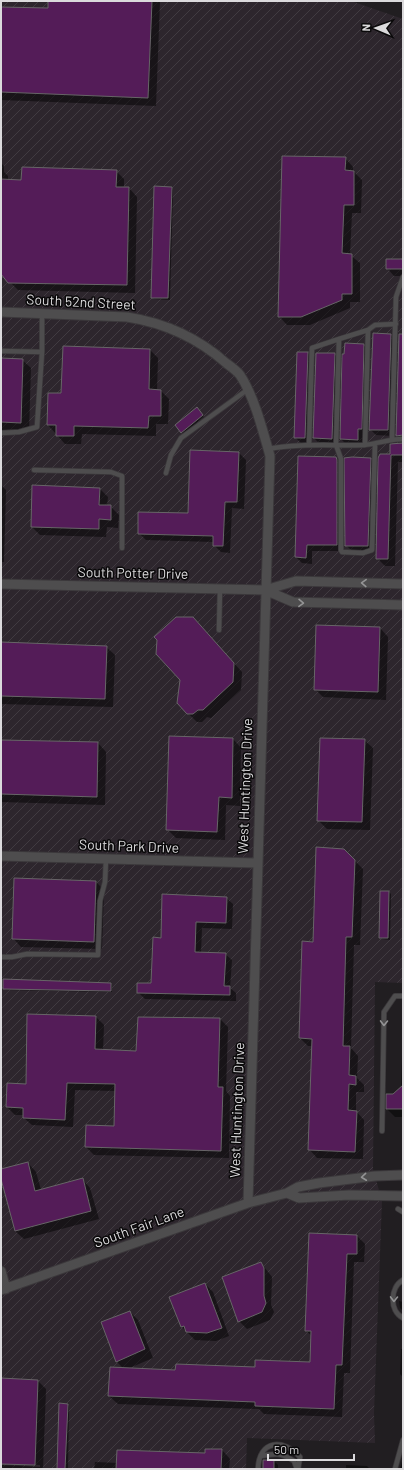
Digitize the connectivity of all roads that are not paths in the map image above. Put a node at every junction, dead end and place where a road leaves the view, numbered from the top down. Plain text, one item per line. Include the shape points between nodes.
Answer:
1 (403, 277) edge
2 (1, 312) edge
3 (42, 313) junction
4 (396, 324) junction
5 (368, 330) junction
6 (339, 339) junction
7 (1, 351) edge
8 (42, 352) junction
9 (239, 375) joint
10 (246, 390) junction
11 (1, 433) edge
12 (392, 439) junction
13 (403, 439) edge
14 (375, 444) junction
15 (309, 445) junction
16 (336, 445) junction
17 (365, 445) junction
18 (268, 449) junction
19 (34, 470) dead end
20 (166, 473) dead end
21 (122, 548) dead end
22 (1, 584) edge
23 (403, 584) edge
24 (220, 589) junction
25 (265, 590) junction
26 (403, 605) edge
27 (219, 630) dead end
28 (1, 856) edge
29 (106, 859) junction
30 (257, 863) junction
31 (1, 957) edge
32 (403, 996) edge
33 (382, 1131) dead end
34 (403, 1175) edge
35 (287, 1193) junction
36 (403, 1196) edge
37 (248, 1203) junction
38 (398, 1209) dead end
39 (403, 1212) edge
40 (1, 1271) edge
41 (403, 1280) edge
42 (4, 1290) edge
43 (403, 1318) edge
44 (403, 1440) edge
45 (261, 1456) junction
46 (258, 1469) edge
47 (298, 1469) edge
48 (396, 1469) edge

1 - 4 lane via 396,297
2 - 3 street, South 52nd Street
3 - 8 lane
3 - 9 street, South 52nd Street via 113,316 154,322 193,338 216,353
4 - 5 lane via 375,325
4 - 12 lane
5 - 6 lane
5 - 17 lane
6 - 15 lane via 312,348
6 - 16 lane
7 - 8 lane
8 - 11 lane via 36,427 19,432
9 - 10 street, West Huntington Drive
10 - 18 street, West Huntington Drive via 259,416
10 - 20 lane via 181,438 171,455
12 - 13 lane
12 - 14 lane
14 - 16 lane via 372,550 363,553 341,550 341,459
14 - 17 lane
15 - 16 lane
15 - 18 lane via 287,445
16 - 17 lane
18 - 25 street, West Huntington Drive via 270,456
19 - 21 lane via 110,472 122,476
22 - 24 street, South Potter Drive
23 -> 25 street, South Potter Drive via 296,581
24 - 25 street, South Potter Drive
24 - 27 lane
25 -> 26 street, South Potter Drive via 293,602
25 - 30 street, West Huntington Drive
28 - 29 street, South Park Drive
29 - 30 street, South Park Drive
29 - 31 lane via 105,882 100,901 98,955 27,954
30 - 37 street, West Huntington Drive
32 -> 33 lane via 395,996 384,1012
34 -> 35 street, South Fair Lane via 319,1183 298,1187
35 - 36 street, South Fair Lane via 299,1198 349,1195
35 - 37 street, South Fair Lane
37 - 42 street, South Fair Lane
38 - 39 lane
40 - 42 street
41 -> 43 lane via 397,1283 394,1289 394,1309 398,1316
44 - 48 lane
45 - 46 lane
45 - 47 lane via 277,1453 284,1455 294,1461
45 - 47 lane via 266,1447 273,1444 293,1449 300,1457

